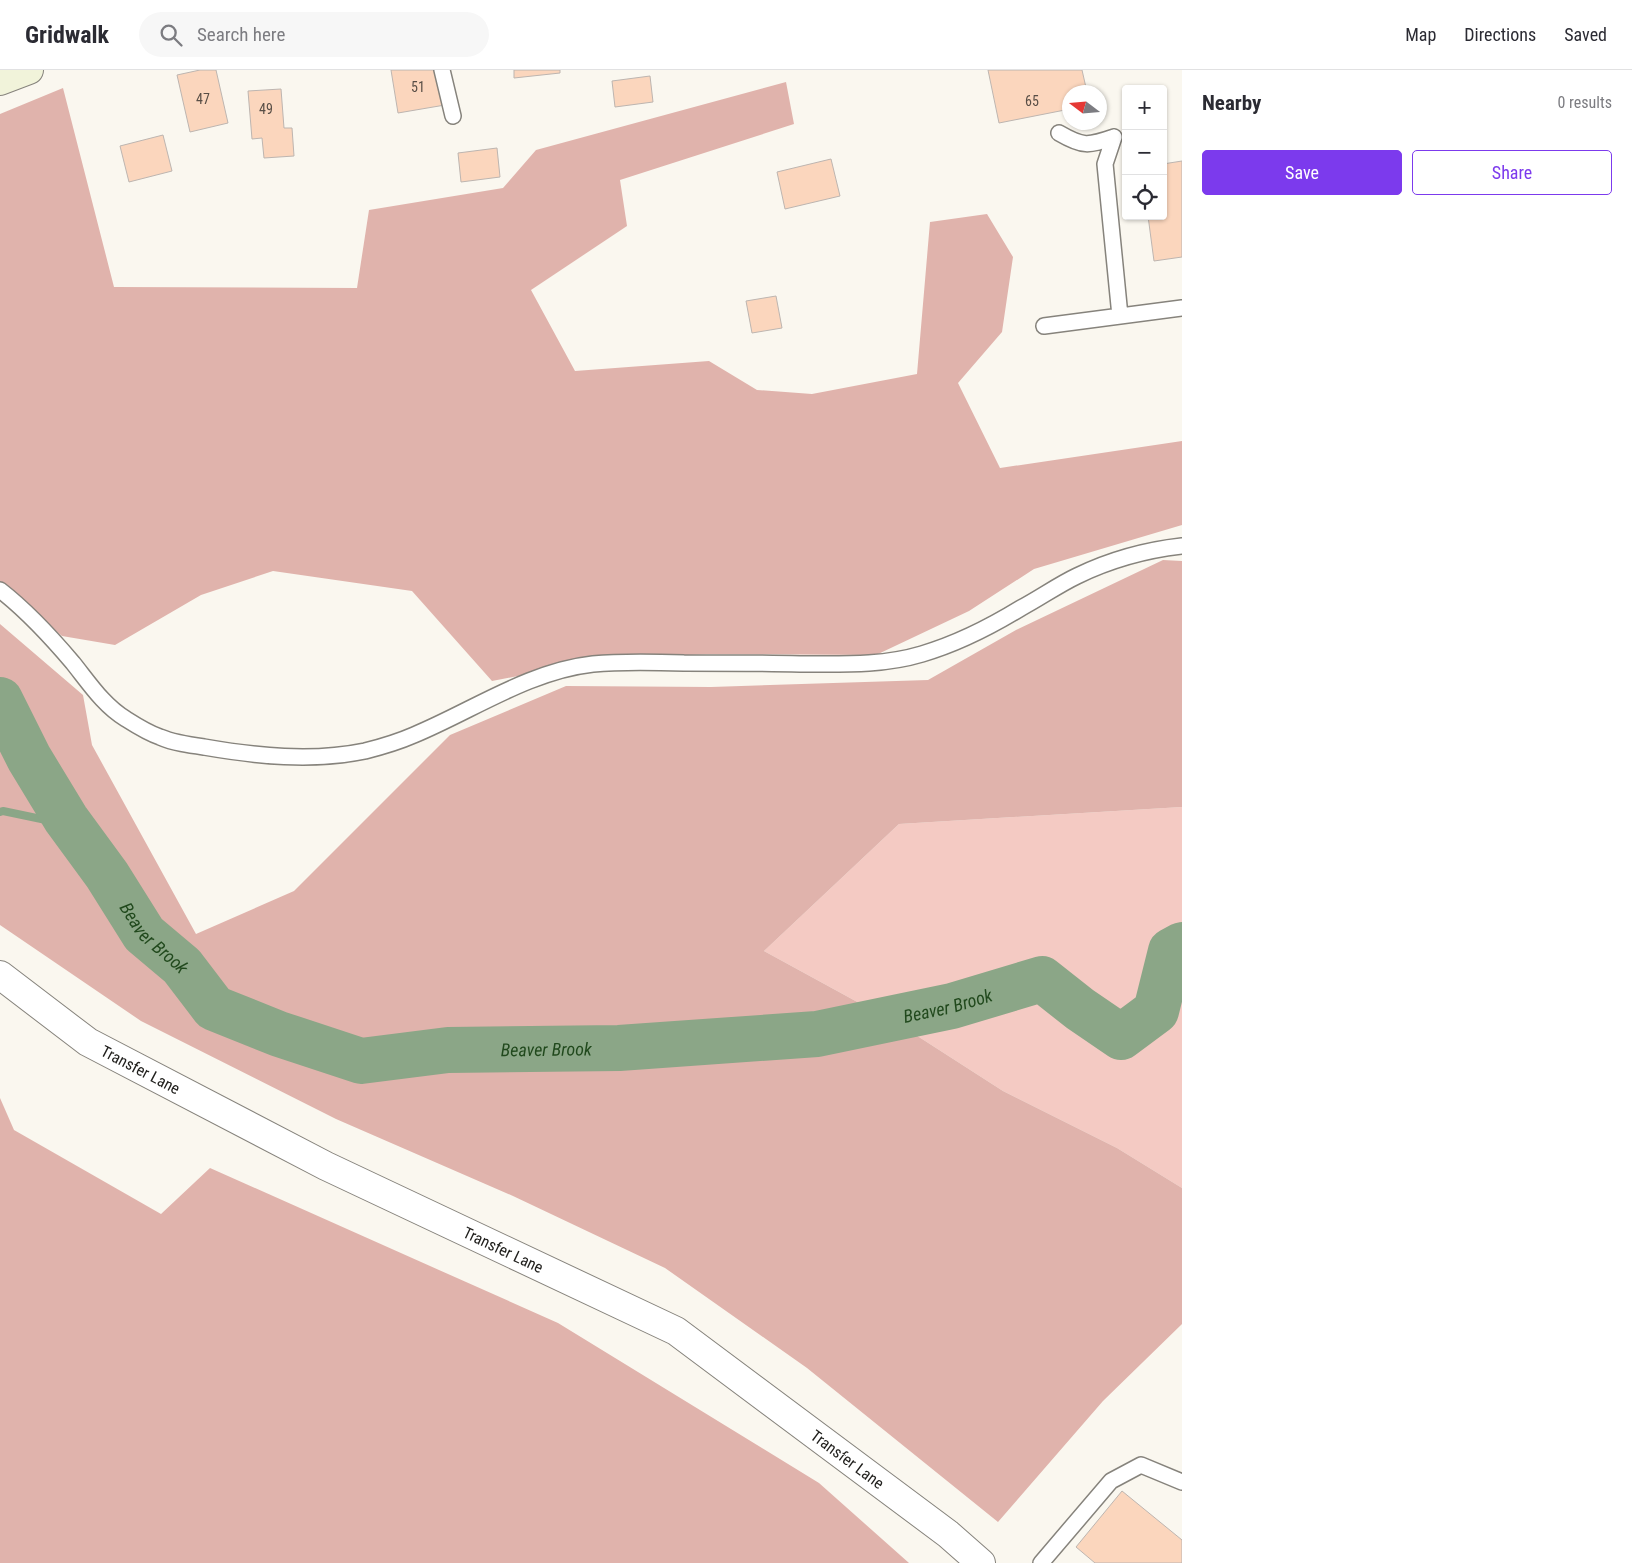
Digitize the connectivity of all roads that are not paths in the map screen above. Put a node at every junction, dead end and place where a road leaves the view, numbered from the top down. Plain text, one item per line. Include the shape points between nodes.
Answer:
1 (29, 70) edge
2 (442, 70) edge
3 (0, 81) edge
4 (453, 116) dead end
5 (1059, 133) dead end
6 (1182, 308) edge
7 (1120, 316) junction
8 (1044, 326) dead end
9 (1182, 546) edge
10 (0, 590) edge
11 (0, 975) edge
12 (1182, 1482) edge
13 (981, 1563) edge
14 (1041, 1563) edge

1 - 3 street
2 - 4 lane
5 - 7 lane via 1075,142 1091,145 1114,137 1105,164
6 - 7 lane
7 - 8 lane
9 - 10 lane via 1102,565 1074,577 975,633 925,654 856,664 643,662 579,666 531,681 392,744 356,752 310,756 220,750 171,741 141,728 107,704 52,638
11 - 13 street, Transfer Lane via 88,1042 326,1166 676,1331 948,1534
12 - 14 lane via 1141,1466 1111,1481

